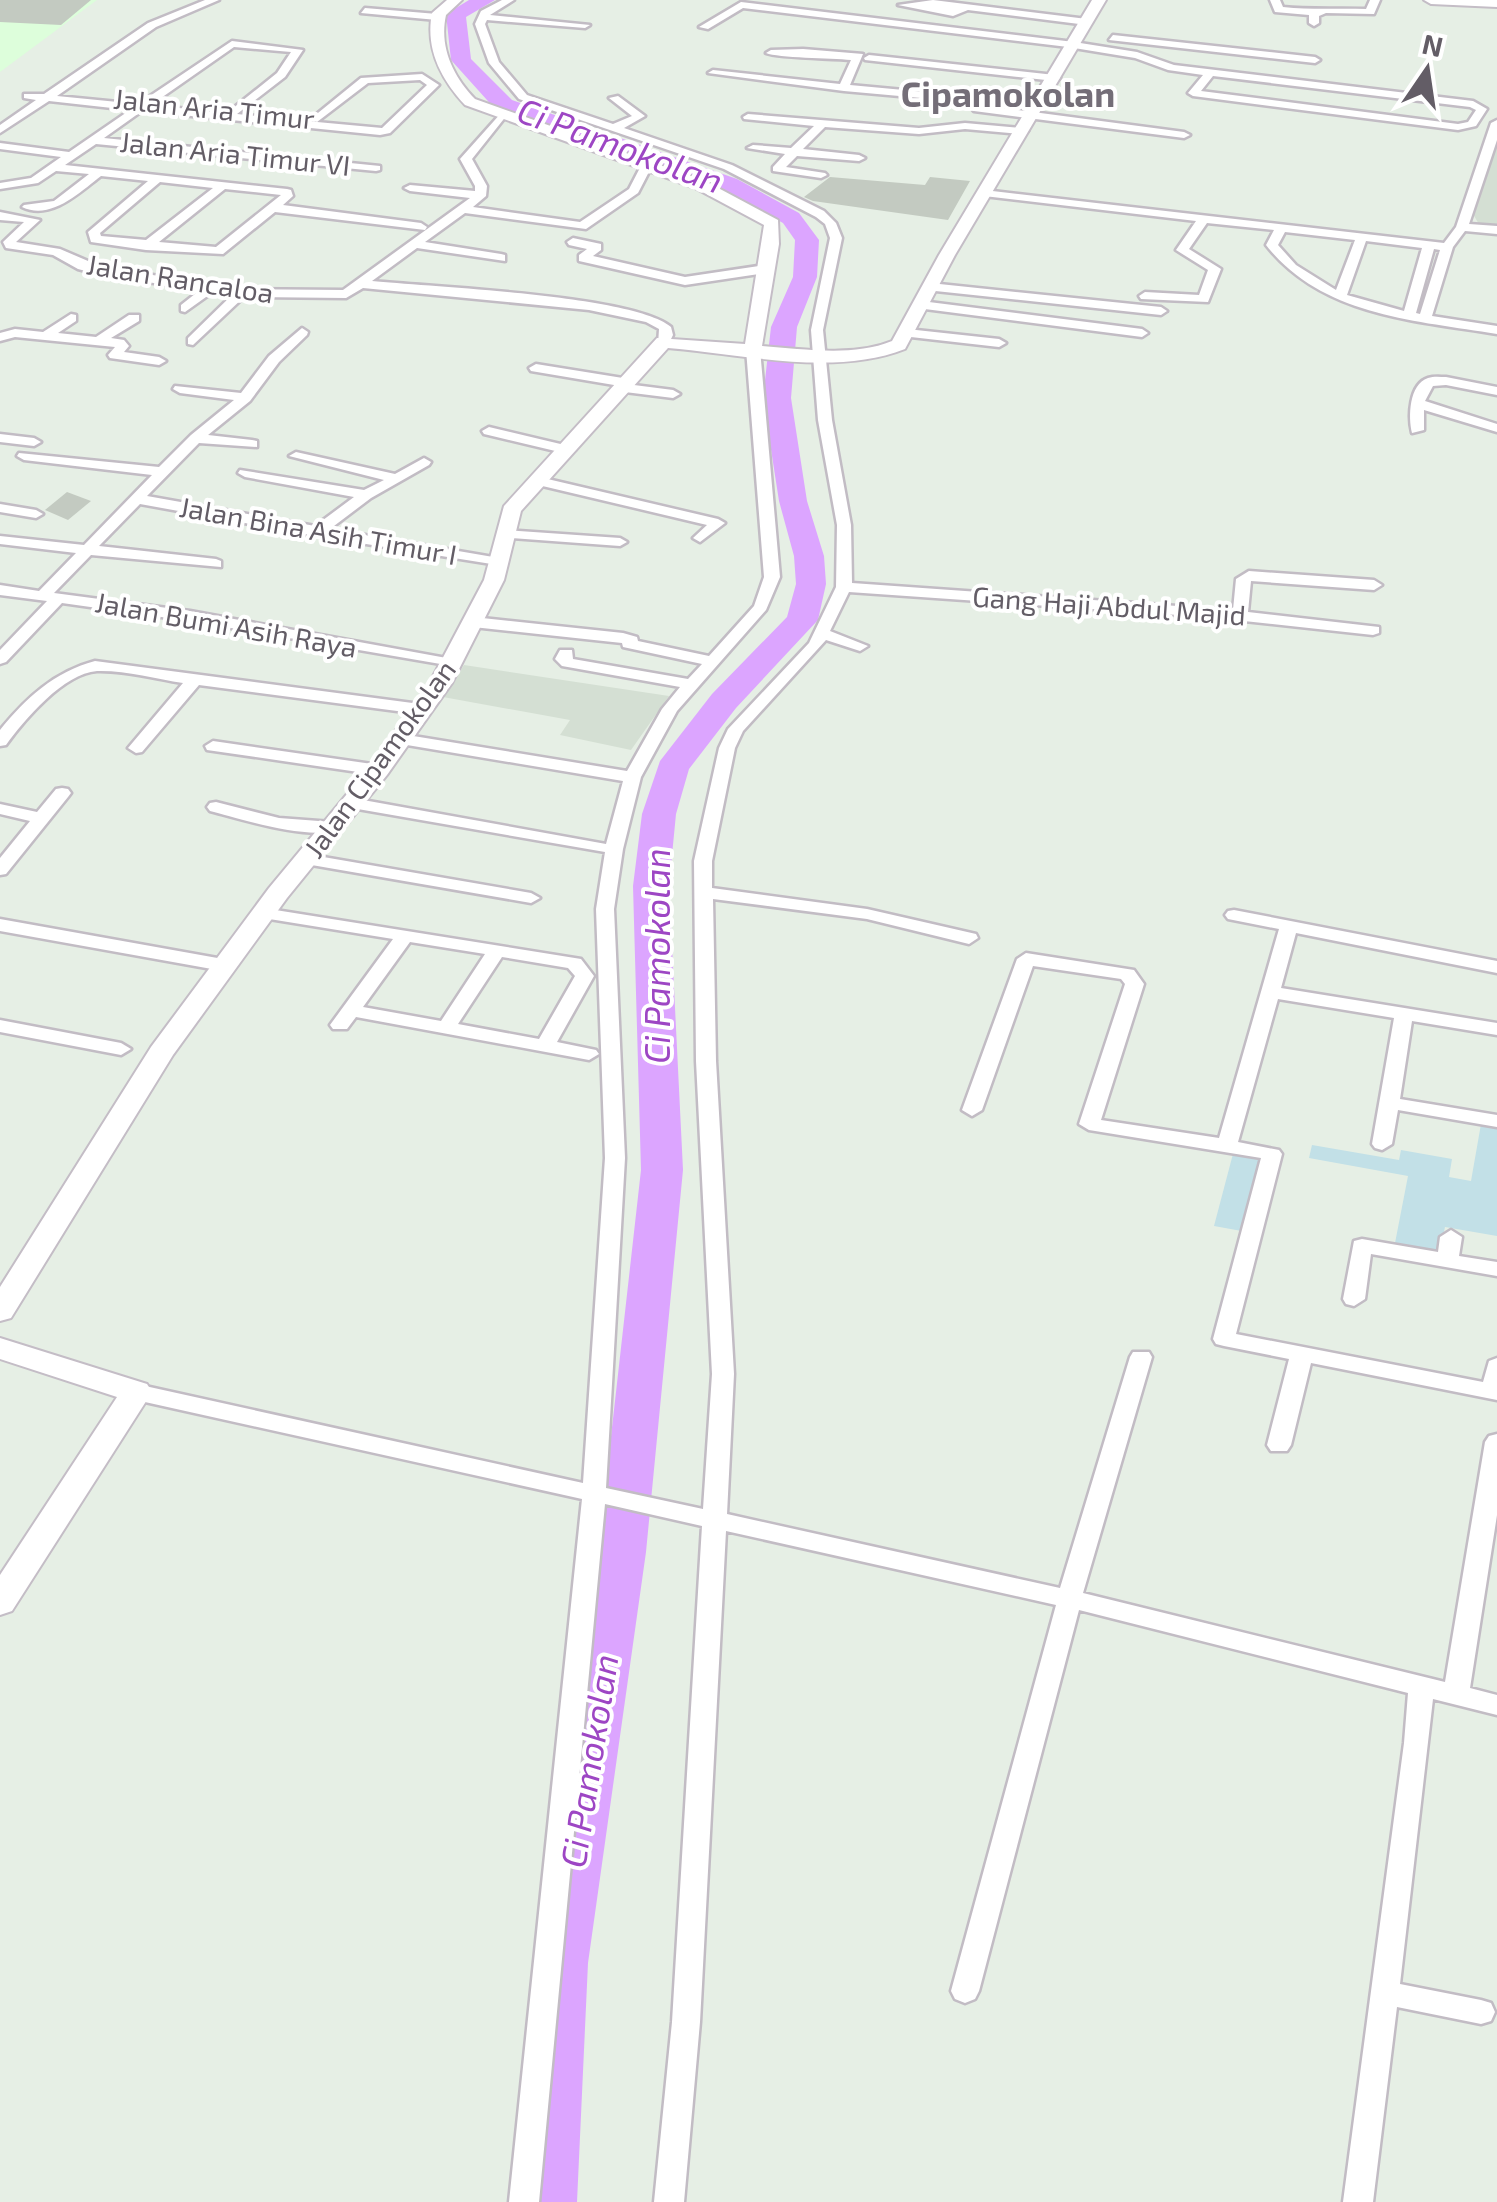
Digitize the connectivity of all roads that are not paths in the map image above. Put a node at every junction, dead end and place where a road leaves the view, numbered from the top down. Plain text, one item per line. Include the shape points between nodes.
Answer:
1 (198, 0) edge
2 (214, 0) edge
3 (455, 0) edge
4 (509, 0) edge
5 (1100, 0) edge
6 (1275, 0) edge
7 (1375, 0) edge
8 (1431, 0) edge
9 (1497, 3) edge
10 (968, 7) junction
11 (365, 11) dead end
12 (437, 17) junction
13 (482, 17) junction
14 (138, 24) junction
15 (585, 25) dead end
16 (152, 26) junction
17 (704, 28) dead end
18 (867, 32) dead end
19 (1076, 41) junction
20 (770, 53) dead end
21 (862, 57) junction
22 (1315, 60) dead end
23 (713, 73) dead end
24 (1210, 73) junction
25 (1055, 78) junction
26 (1292, 83) junction
27 (844, 88) junction
28 (1372, 92) junction
29 (41, 94) junction
30 (614, 98) dead end
31 (142, 104) junction
32 (1270, 104) junction
33 (236, 111) junction
34 (1033, 113) junction
35 (1355, 114) junction
36 (0, 115) edge
37 (502, 115) junction
38 (269, 118) junction
39 (317, 120) junction
40 (1497, 122) edge
41 (821, 125) junction
42 (852, 125) junction
43 (614, 128) junction
44 (0, 130) edge
45 (385, 130) junction
46 (1022, 131) junction
47 (1184, 135) dead end
48 (94, 140) junction
49 (0, 146) edge
50 (753, 148) dead end
51 (791, 152) junction
52 (70, 155) junction
53 (860, 158) dead end
54 (646, 164) junction
55 (376, 168) dead end
56 (51, 169) junction
57 (731, 172) junction
58 (96, 174) junction
59 (821, 175) dead end
60 (156, 180) junction
61 (699, 181) junction
62 (0, 186) edge
63 (221, 187) junction
64 (410, 188) dead end
65 (984, 193) junction
66 (480, 195) junction
67 (28, 207) dead end
68 (275, 208) junction
69 (465, 209) junction
70 (0, 216) edge
71 (1204, 218) junction
72 (1497, 218) edge
73 (1463, 224) junction
74 (421, 227) dead end
75 (1280, 230) junction
76 (1497, 230) edge
77 (1361, 239) junction
78 (573, 242) dead end
79 (416, 244) junction
80 (146, 246) junction
81 (1430, 246) junction
82 (1447, 247) junction
83 (501, 258) dead end
84 (765, 269) junction
85 (685, 282) junction
86 (363, 284) junction
87 (668, 286) dead end
88 (930, 287) junction
89 (211, 288) junction
90 (241, 293) junction
91 (1145, 296) dead end
92 (1338, 298) junction
93 (921, 305) junction
94 (186, 308) dead end
95 (1161, 311) dead end
96 (1410, 313) junction
97 (1426, 316) junction
98 (71, 318) dead end
99 (134, 318) dead end
100 (1497, 330) edge
101 (302, 332) dead end
102 (907, 333) junction
103 (1142, 333) dead end
104 (45, 336) junction
105 (0, 337) edge
106 (98, 341) junction
107 (193, 341) dead end
108 (663, 342) junction
109 (998, 343) dead end
110 (760, 349) junction
111 (812, 353) junction
112 (160, 361) dead end
113 (536, 368) dead end
114 (627, 385) junction
115 (180, 389) dead end
116 (1497, 390) edge
117 (673, 394) dead end
118 (245, 398) junction
119 (1417, 404) junction
120 (1497, 428) edge
121 (1418, 430) dead end
122 (489, 431) dead end
123 (0, 438) edge
124 (196, 438) junction
125 (34, 442) dead end
126 (252, 444) dead end
127 (568, 450) junction
128 (24, 456) dead end
129 (296, 456) dead end
130 (424, 462) dead end
131 (163, 472) junction
132 (244, 472) dead end
133 (397, 479) junction
134 (538, 481) junction
135 (366, 495) junction
136 (138, 500) junction
137 (0, 508) edge
138 (36, 514) dead end
139 (316, 532) junction
140 (504, 534) junction
141 (700, 538) dead end
142 (0, 540) edge
143 (620, 542) dead end
144 (90, 550) junction
145 (498, 563) junction
146 (216, 564) dead end
147 (1374, 585) dead end
148 (844, 586) junction
149 (0, 590) edge
150 (52, 596) junction
151 (1240, 615) junction
152 (474, 622) junction
153 (1374, 630) dead end
154 (823, 634) junction
155 (860, 646) dead end
156 (4, 650) edge
157 (566, 653) dead end
158 (712, 661) junction
159 (452, 664) junction
160 (195, 679) junction
161 (690, 684) junction
162 (420, 709) junction
163 (400, 738) junction
164 (0, 740) edge
165 (214, 746) dead end
166 (136, 748) dead end
167 (379, 770) junction
168 (632, 777) junction
169 (62, 793) dead end
170 (352, 803) junction
171 (216, 807) dead end
172 (0, 809) edge
173 (40, 818) junction
174 (332, 827) junction
175 (600, 848) dead end
176 (306, 860) junction
177 (0, 870) edge
178 (701, 892) junction
179 (532, 898) dead end
180 (263, 913) junction
181 (1234, 916) dead end
182 (0, 926) edge
183 (1289, 926) junction
184 (406, 935) junction
185 (969, 938) dead end
186 (496, 952) junction
187 (224, 965) junction
188 (1497, 967) edge
189 (1270, 992) junction
190 (1404, 1014) junction
191 (0, 1026) edge
192 (446, 1027) junction
193 (1497, 1029) edge
194 (545, 1046) junction
195 (121, 1049) dead end
196 (590, 1054) dead end
197 (1389, 1103) junction
198 (972, 1110) dead end
199 (1497, 1121) edge
200 (1382, 1144) dead end
201 (1227, 1146) junction
202 (1452, 1238) dead end
203 (1448, 1260) junction
204 (1497, 1269) edge
205 (1354, 1299) dead end
206 (0, 1311) edge
207 (0, 1348) edge
208 (1302, 1354) junction
209 (1141, 1357) dead end
210 (1497, 1366) edge
211 (1497, 1389) edge
212 (136, 1392) junction
213 (1497, 1442) edge
214 (1279, 1445) dead end
215 (603, 1496) junction
216 (702, 1517) junction
217 (1490, 1532) edge
218 (1070, 1599) junction
219 (0, 1602) edge
220 (1421, 1685) junction
221 (1456, 1694) junction
222 (1497, 1705) edge
223 (965, 1991) dead end
224 (1385, 1993) junction
225 (1481, 2012) dead end
226 (524, 2202) edge
227 (669, 2202) edge
228 (1358, 2202) edge

1 - 14 street
2 - 16 street
3 - 12 street
4 - 13 street
5 - 19 street
6 - 7 street via 1279,10 1314,18 1329,10 1370,12
8 - 9 street
10 - 10 street via 925,2 903,5 953,12
10 - 19 street via 1048,17
11 - 12 street
12 - 37 street via 454,87
13 - 15 street
13 - 43 street via 486,44 515,90 549,109
14 - 16 street
14 - 29 street
16 - 29 street
17 - 19 street via 742,5
18 - 19 street
19 - 22 street
19 - 24 street
19 - 25 street
20 - 21 street
21 - 25 street
21 - 27 street
23 - 27 street
24 - 26 street
24 - 32 street via 1193,94
25 - 34 street
26 - 28 street
26 - 32 street
27 - 34 street via 968,99 973,108
28 - 35 street
28 - 35 street via 1482,109 1464,126
29 - 31 street, Jalan Aria Timur
29 - 36 street
29 - 44 street
30 - 43 street via 640,116
31 - 33 street, Jalan Aria Timur
31 - 33 street via 232,44 298,52
31 - 38 street, Jalan Aria Timur
31 - 48 street
32 - 35 street
33 - 38 street, Jalan Aria Timur
34 - 46 street
34 - 47 street
37 - 54 street
37 - 66 street via 466,159
38 - 39 street, Jalan Aria Timur
38 - 45 street, Jalan Aria Timur
39 - 45 street, Jalan Aria Timur
39 - 45 street via 363,81 431,79 432,90
40 - 73 street
41 - 42 street
41 - 42 street via 743,120 759,113
41 - 51 street
42 - 46 street
43 - 57 street
46 - 65 street
48 - 52 street
48 - 55 street, Jalan Aria Timur VI
49 - 52 street
50 - 51 street
51 - 53 street
51 - 59 street via 778,170
52 - 56 street
54 - 61 street
54 - 69 street via 634,190 582,226
56 - 58 street
56 - 62 street via 24,184
57 - 61 street
57 - 111 street via 807,206 834,231
58 - 60 street
58 - 67 street via 57,204
60 - 63 street
60 - 80 street via 93,235
61 - 84 street via 772,223
63 - 68 street via 287,196
63 - 80 street
64 - 66 street
65 - 71 street
65 - 88 street
66 - 69 street
68 - 74 street
68 - 80 street via 220,250
69 - 79 street
70 - 89 street, Jalan Rancaloa via 34,220 10,246 56,252 101,271
71 - 75 street
71 - 91 street via 1182,250 1214,269 1204,299
72 - 73 street
73 - 76 street
73 - 82 street
75 - 77 street
75 - 92 street via 1272,245 1283,262
77 - 81 street
77 - 92 street
78 - 85 street via 597,247 582,258
79 - 83 street
79 - 86 street
81 - 82 street
81 - 96 street
82 - 97 street
84 - 85 street
84 - 110 street
85 - 87 street
86 - 90 street, Jalan Rancaloa via 335,295
86 - 108 street via 624,312 665,327
88 - 93 street
88 - 95 street
89 - 90 street, Jalan Rancaloa
89 - 94 street
90 - 107 street
92 - 96 street
93 - 102 street
93 - 103 street
96 - 97 street
97 - 100 street
98 - 104 street
99 - 106 street
101 - 118 street
102 - 109 street
102 - 111 street via 886,352
104 - 105 street
104 - 106 street
106 - 112 street via 122,345 114,355
108 - 110 street
108 - 114 street, Jalan Cipamokolan
110 - 111 street
110 - 158 street via 772,577 761,606
111 - 148 street via 844,525
113 - 114 street
114 - 117 street
114 - 127 street, Jalan Cipamokolan
115 - 118 street
116 - 119 street via 1434,380
118 - 124 street
119 - 120 street
119 - 121 street
122 - 127 street
123 - 125 street
124 - 126 street
124 - 131 street
127 - 134 street, Jalan Cipamokolan
128 - 131 street
129 - 133 street
130 - 133 street
131 - 136 street
132 - 135 street
133 - 135 street
134 - 140 street, Jalan Cipamokolan via 511,510
134 - 141 street via 718,523
135 - 139 street
136 - 139 street, Jalan Bina Asih Timur I
136 - 144 street
137 - 138 street
139 - 145 street, Jalan Bina Asih Timur I
140 - 143 street
140 - 145 street, Jalan Cipamokolan
142 - 144 street
144 - 146 street
144 - 150 street
145 - 152 street, Jalan Cipamokolan
147 - 151 street via 1249,576
148 - 151 street, Gang Haji Abdul Majid
148 - 154 street
149 - 150 street, Jalan Bumi Asih Raya
150 - 156 street
150 - 159 street, Jalan Bumi Asih Raya
151 - 153 street, Gang Haji Abdul Majid
152 - 158 street via 622,638
152 - 159 street, Jalan Cipamokolan
154 - 155 street
154 - 178 street via 731,738
157 - 161 street via 568,663
158 - 161 street
159 - 162 street, Jalan Cipamokolan
160 - 162 street
160 - 164 street via 95,666 79,670 29,707
160 - 166 street
161 - 168 street
162 - 163 street, Jalan Cipamokolan
163 - 167 street, Jalan Cipamokolan
163 - 168 street
165 - 167 street
167 - 170 street, Jalan Cipamokolan
168 - 215 street via 605,909 614,1158
169 - 173 street
170 - 174 street, Jalan Cipamokolan
170 - 175 street
171 - 174 street
172 - 173 street
173 - 177 street
174 - 176 street, Jalan Cipamokolan
176 - 179 street
176 - 180 street, Jalan Cipamokolan
178 - 185 street via 867,914
178 - 216 street via 724,1374
180 - 184 street
180 - 187 street, Jalan Cipamokolan
181 - 183 street
182 - 187 street
183 - 188 street
183 - 189 street
184 - 186 street
184 - 192 street via 345,1018
186 - 192 street
186 - 194 street via 564,960 585,971
187 - 206 street, Jalan Cipamokolan via 161,1053
189 - 190 street
189 - 201 street
190 - 193 street
190 - 197 street
191 - 195 street
192 - 194 street
194 - 196 street
197 - 199 street
197 - 200 street
198 - 201 street via 1026,959 1127,974 1135,984 1089,1124
201 - 208 street via 1272,1154 1224,1339
202 - 203 street
203 - 204 street
203 - 205 street via 1362,1246
207 - 212 street
208 - 211 street
208 - 214 street
209 - 218 street
210 - 211 street
212 - 215 street
212 - 219 street
213 - 217 street
215 - 216 street
215 - 226 street
216 - 218 street
216 - 227 street via 686,2022
217 - 221 street
218 - 220 street
218 - 223 street
220 - 221 street
220 - 224 street
221 - 222 street
224 - 225 street
224 - 228 street

